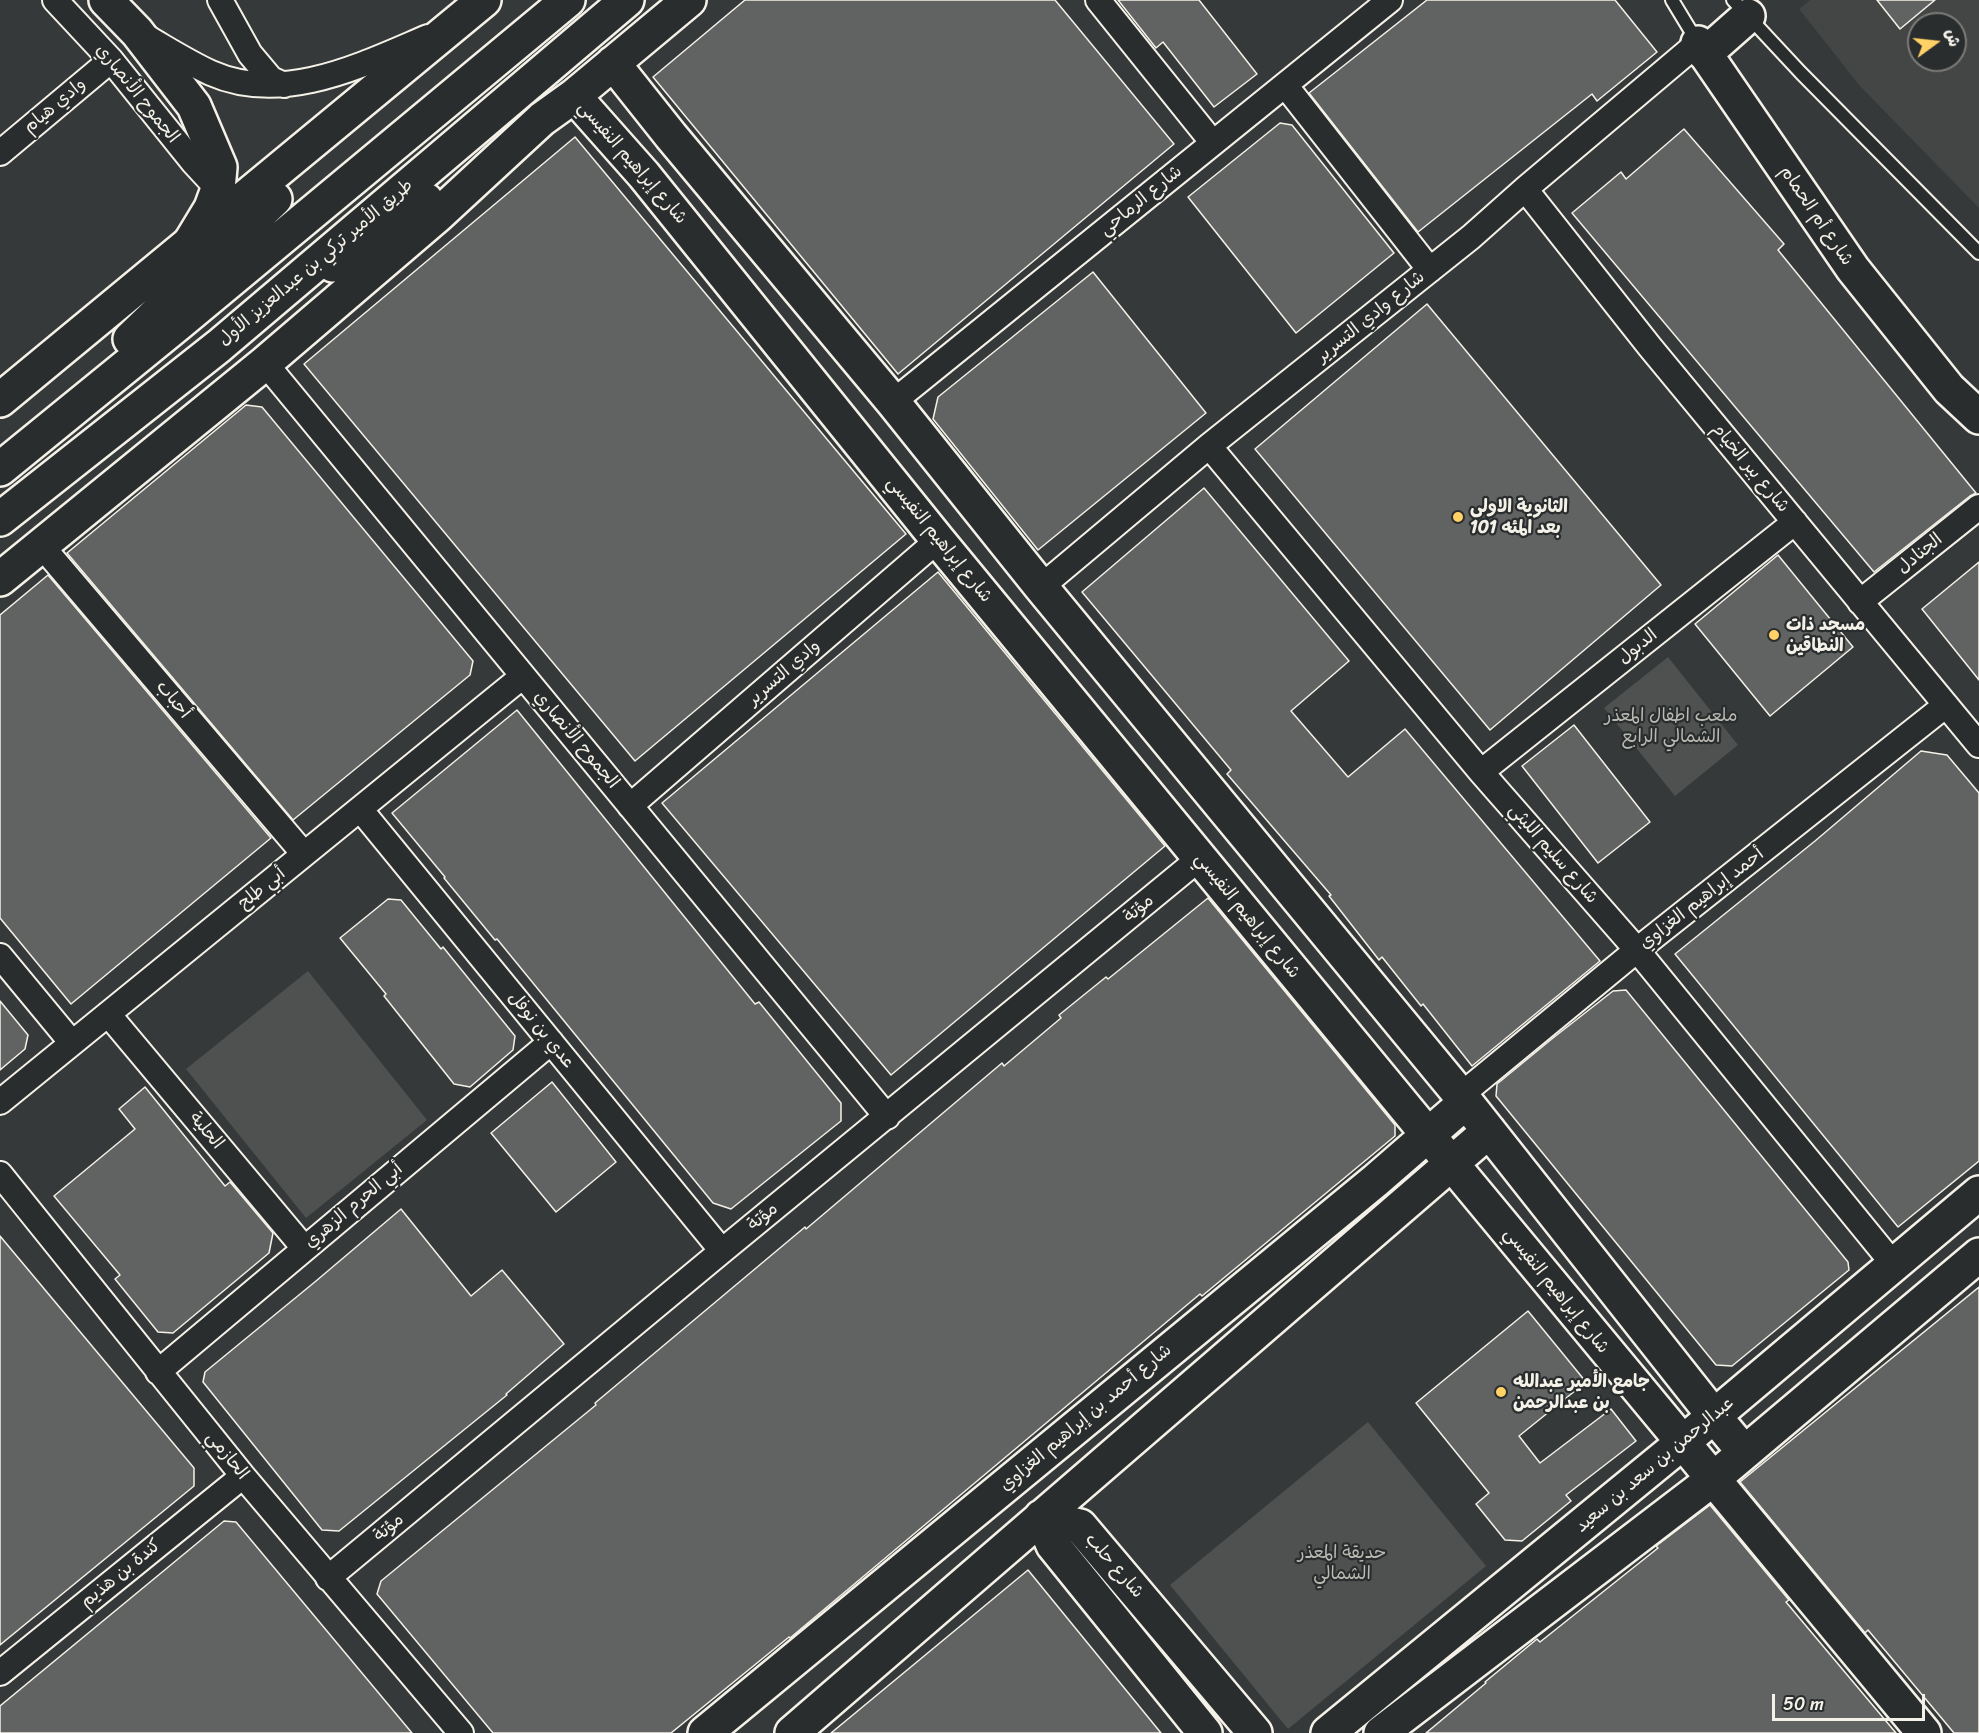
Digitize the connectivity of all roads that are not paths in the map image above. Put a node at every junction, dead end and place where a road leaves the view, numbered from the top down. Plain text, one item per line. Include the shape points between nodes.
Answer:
1 (56, 0) edge
2 (106, 0) edge
3 (220, 0) edge
4 (484, 0) edge
5 (568, 0) edge
6 (627, 0) edge
7 (688, 0) edge
8 (1098, 0) edge
9 (1390, 0) edge
10 (1672, 0) edge
11 (1740, 8) edge
12 (453, 27) junction
13 (137, 32) junction
14 (1702, 49) junction
15 (111, 60) junction
16 (613, 63) junction
17 (284, 85) junction
18 (1285, 85) junction
19 (574, 96) junction
20 (542, 119) junction
21 (671, 136) junction
22 (1213, 143) junction
23 (0, 153) edge
24 (644, 175) junction
25 (218, 189) junction
26 (1525, 189) junction
27 (189, 245) junction
28 (1976, 245) edge
29 (1430, 270) junction
30 (219, 345) junction
31 (265, 363) junction
32 (891, 399) junction
33 (0, 400) edge
34 (1979, 417) edge
35 (849, 428) junction
36 (1209, 446) junction
37 (4, 466) edge
38 (1979, 507) edge
39 (0, 519) edge
40 (1795, 522) junction
41 (938, 540) junction
42 (41, 545) junction
43 (0, 579) edge
44 (1041, 587) junction
45 (1860, 602) junction
46 (523, 676) junction
47 (1946, 705) junction
48 (1979, 745) edge
49 (1481, 772) junction
50 (630, 806) junction
51 (360, 809) junction
52 (304, 854) junction
53 (1200, 858) junction
54 (1636, 950) junction
55 (0, 956) edge
56 (108, 1014) junction
57 (550, 1042) junction
58 (72, 1043) junction
59 (1463, 1098) junction
60 (0, 1102) edge
61 (887, 1117) junction
62 (1488, 1131) junction
63 (1428, 1135) junction
64 (1451, 1163) junction
65 (0, 1174) edge
66 (1979, 1193) edge
67 (304, 1248) junction
68 (722, 1251) junction
69 (1979, 1255) edge
70 (1894, 1265) junction
71 (159, 1372) junction
72 (1714, 1416) junction
73 (1682, 1443) junction
74 (1744, 1452) junction
75 (243, 1476) junction
76 (1712, 1480) junction
77 (1041, 1517) junction
78 (328, 1578) junction
79 (0, 1673) edge
80 (461, 1733) edge
81 (705, 1733) edge
82 (792, 1733) edge
83 (1204, 1733) edge
84 (1255, 1733) edge
85 (1328, 1733) edge
86 (1381, 1733) edge
87 (1924, 1733) edge

1 - 15 street, الجموح الأنصاري
2 - 13 street
3 - 17 street via 250,54 271,80
4 - 12 street
5 - 37 street
6 - 30 street, طريق الأمير تركي بن عبدالعزيز الأول
7 - 16 street
8 - 22 street
9 - 18 street, شارع الرماحي
10 - 14 lane, شارع أم الحمام
11 - 14 street
11 - 28 lane
12 - 17 street via 367,63
12 - 27 street
12 - 37 street via 107,361
13 - 17 street via 213,74 245,82
13 - 25 street via 194,106 220,167
14 - 26 street, شارع وادي التسرير
14 - 34 street, شارع أم الحمام via 1853,269 1949,389
15 - 23 street, وادي هيام
15 - 25 street, الجموح الأنصاري
16 - 19 street
16 - 21 street
18 - 22 street, شارع الرماحي
18 - 29 street
19 - 20 street
19 - 24 street, شارع إبراهيم النفيسي
20 - 30 street
20 - 31 street via 438,215
21 - 24 street via 646,120 638,119 628,125 622,140
21 - 32 street
22 - 32 street, شارع الرماحي
24 - 35 street, شارع إبراهيم النفيسي
25 - 27 street
26 - 29 street, شارع وادي التسرير
26 - 40 street, شارع بير الخيام
27 - 33 street
29 - 36 street, شارع وادي التسرير
30 - 39 street, طريق الأمير تركي بن عبدالعزيز الأول
31 - 42 street
31 - 46 street, الجموح الأنصاري
32 - 35 street
32 - 44 street
35 - 41 street, شارع إبراهيم النفيسي
36 - 44 street, شارع وادي التسرير
36 - 49 street, شارع سليم الليثي
38 - 45 street, الجنادل
40 - 45 street, شارع بير الخيام
40 - 49 street, الدبول
41 - 50 street, وادي التسرير
41 - 53 street, شارع إبراهيم النفيسي
42 - 43 street
42 - 52 street, أحباب
44 - 59 street
45 - 47 street, شارع بير الخيام
46 - 50 street, الجموح الأنصاري
46 - 51 street, أبي طلح
47 - 48 street, شارع بير الخيام
47 - 54 street, أحمد إبراهيم الغزاوي
49 - 54 street, شارع سليم الليثي
50 - 61 street, الجموح الأنصاري
51 - 52 street, أبي طلح
51 - 57 street, عدي بن نوفل
52 - 56 street, أبي طلح
53 - 61 street, مؤتة
53 - 63 street, شارع إبراهيم النفيسي
54 - 59 street, أحمد إبراهيم الغزاوي
54 - 70 street, شارع سليم الليثي
55 - 58 street
56 - 58 street, أبي طلح
56 - 67 street, الحلية
57 - 67 street, أبي الحرم الزهري
57 - 68 street, عدي بن نوفل
58 - 60 street, أبي طلح
59 - 62 street
59 - 63 street, شارع أحمد بن إبراهيم الغزاوي
61 - 68 street, مؤتة
62 - 64 street
62 - 72 street
63 - 64 street, شارع إبراهيم النفيسي
63 - 81 street, شارع أحمد بن إبراهيم الغزاوي
64 - 73 street, شارع إبراهيم النفيسي
64 - 77 street
65 - 71 street, الحازمي
66 - 70 street, عبدالرحمن بن سعد بن سعيد
67 - 71 street, أبي الحرم الزهري
68 - 78 street, مؤتة
69 - 74 street
70 - 72 street, عبدالرحمن بن سعد بن سعيد
71 - 75 street, الحازمي
72 - 73 street, عبدالرحمن بن سعد بن سعيد
72 - 74 street
73 - 76 street, شارع إبراهيم النفيسي
73 - 85 street, عبدالرحمن بن سعد بن سعيد
74 - 76 street
75 - 78 street, الحازمي
75 - 79 street, كندة بن هذيم
76 - 86 street
76 - 87 street, شارع إبراهيم النفيسي
77 - 82 street
77 - 83 street, شارع حلب via 1053,1545
77 - 84 street, شارع حلب via 1080,1526
78 - 80 street, الحازمي

